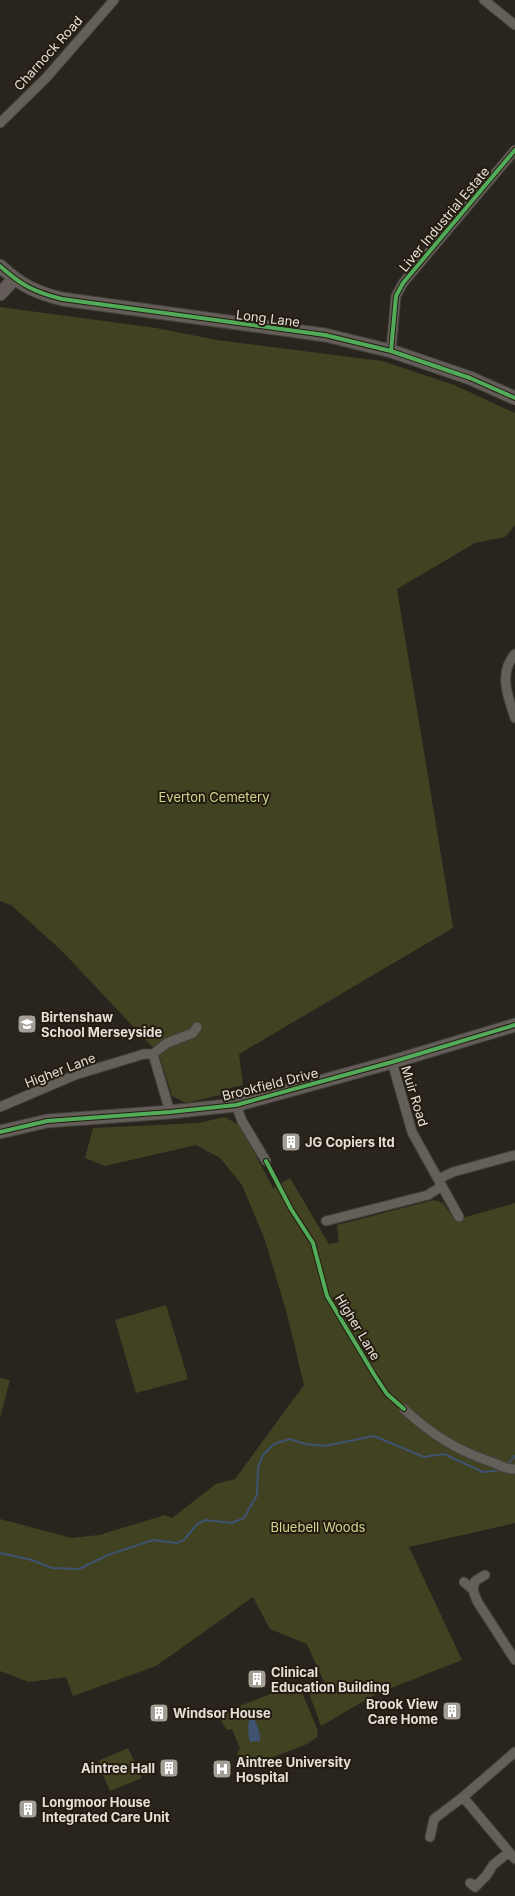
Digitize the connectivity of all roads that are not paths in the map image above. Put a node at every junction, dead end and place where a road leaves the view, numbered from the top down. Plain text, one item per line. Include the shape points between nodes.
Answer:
1 (114, 0) edge
2 (484, 0) edge
3 (515, 25) edge
4 (0, 123) edge
5 (515, 150) edge
6 (0, 266) edge
7 (14, 279) junction
8 (0, 294) edge
9 (391, 351) junction
10 (515, 398) edge
11 (515, 654) edge
12 (515, 718) edge
13 (515, 1025) edge
14 (197, 1027) dead end
15 (153, 1054) junction
16 (392, 1062) junction
17 (236, 1105) junction
18 (0, 1107) edge
19 (170, 1112) junction
20 (0, 1132) edge
21 (515, 1155) edge
22 (266, 1161) dead end
23 (440, 1182) junction
24 (459, 1217) dead end
25 (326, 1221) dead end
26 (404, 1409) dead end
27 (515, 1470) edge
28 (485, 1575) dead end
29 (464, 1582) dead end
30 (473, 1590) junction
31 (515, 1660) edge
32 (515, 1752) edge
33 (463, 1797) junction
34 (430, 1837) dead end
35 (512, 1855) edge
36 (470, 1883) dead end

1 - 4 street, Charnock Road via 46,78
2 - 3 street
5 - 9 street, Liver Industrial Estate via 403,283 396,296
6 - 7 street, Long Lane
7 - 8 street
7 - 9 street, Long Lane via 38,293 62,299 325,335
9 - 10 street, Long Lane via 470,378
11 - 12 street via 506,669 506,683
13 - 16 street, Brookfield Drive
14 - 15 street, Higher Lane via 193,1033 167,1043
15 - 18 street, Higher Lane via 144,1054 75,1075
15 - 19 street
16 - 17 street, Brookfield Drive
16 - 23 street, Muir Road via 412,1132
17 - 19 street, Brookfield Drive
17 - 22 street
19 - 20 street, Brookfield Drive via 47,1121
21 - 23 street via 453,1172
23 - 24 street, Muir Road
23 - 25 street via 428,1195
26 - 27 street via 446,1443
28 - 30 street via 475,1581
29 - 30 street
30 - 31 street via 476,1601
32 - 33 street
33 - 34 street via 434,1819
33 - 35 street
35 - 36 street via 493,1864 475,1887

